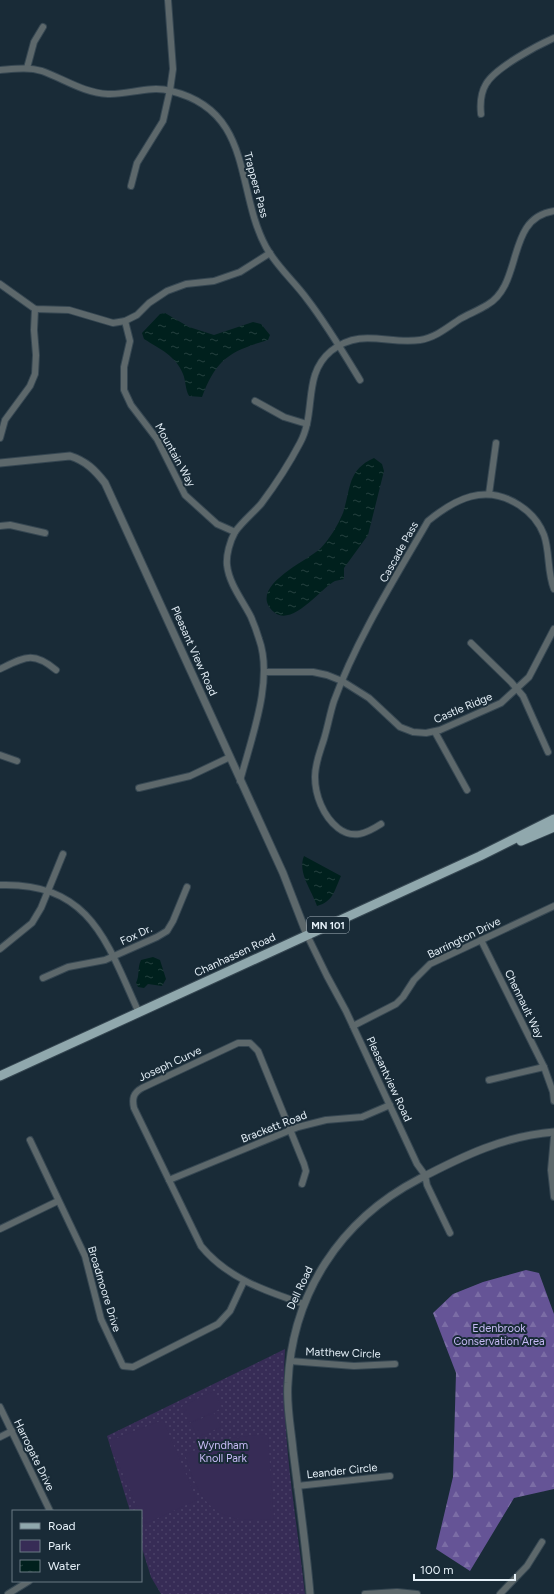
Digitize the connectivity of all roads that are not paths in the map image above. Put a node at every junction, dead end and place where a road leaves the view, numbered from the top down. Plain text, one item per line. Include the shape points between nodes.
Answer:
1 (168, 0) edge
2 (43, 26) dead end
3 (554, 38) edge
4 (27, 68) junction
5 (0, 70) edge
6 (170, 90) junction
7 (481, 114) dead end
8 (131, 186) dead end
9 (554, 211) edge
10 (270, 254) junction
11 (0, 284) edge
12 (35, 308) junction
13 (125, 321) junction
14 (340, 346) junction
15 (360, 380) dead end
16 (255, 401) dead end
17 (307, 424) junction
18 (0, 438) edge
19 (496, 443) dead end
20 (0, 463) edge
21 (489, 494) junction
22 (0, 526) edge
23 (235, 532) junction
24 (45, 534) dead end
25 (554, 589) edge
26 (554, 629) edge
27 (471, 643) dead end
28 (0, 669) edge
29 (56, 670) dead end
30 (264, 672) junction
31 (342, 681) junction
32 (517, 689) junction
33 (435, 732) junction
34 (548, 752) dead end
35 (0, 755) edge
36 (230, 757) junction
37 (17, 761) dead end
38 (240, 780) junction
39 (139, 788) dead end
40 (467, 790) dead end
41 (554, 819) edge
42 (381, 824) dead end
43 (554, 827) edge
44 (63, 854) dead end
45 (480, 856) junction
46 (0, 885) edge
47 (187, 887) dead end
48 (47, 890) junction
49 (554, 906) edge
50 (308, 935) junction
51 (481, 940) junction
52 (0, 949) edge
53 (114, 957) junction
54 (43, 978) dead end
55 (139, 1013) junction
56 (353, 1026) junction
57 (544, 1067) junction
58 (0, 1076) edge
59 (489, 1080) dead end
60 (554, 1101) edge
61 (390, 1105) junction
62 (290, 1130) junction
63 (554, 1132) edge
64 (554, 1137) edge
65 (30, 1140) dead end
66 (425, 1175) junction
67 (169, 1180) junction
68 (302, 1184) dead end
69 (554, 1197) edge
70 (58, 1201) junction
71 (0, 1229) edge
72 (450, 1233) dead end
73 (244, 1281) junction
74 (304, 1304) junction
75 (290, 1361) junction
76 (395, 1364) dead end
77 (0, 1407) edge
78 (12, 1432) junction
79 (0, 1437) edge
80 (390, 1476) dead end
81 (297, 1486) junction
82 (50, 1510) edge
83 (542, 1542) dead end
84 (27, 1582) edge
85 (8, 1594) edge
86 (310, 1594) edge
87 (365, 1594) edge
88 (417, 1594) edge
89 (500, 1594) edge

1 - 6 street via 173,69
2 - 4 street via 34,42
3 - 7 street via 492,76 482,94
4 - 5 street, Trappers Pass
4 - 6 street, Trappers Pass via 41,71 87,90 108,94
6 - 8 street via 163,121 137,163
6 - 10 street, Trappers Pass via 202,104 215,114 228,131 244,173 260,235
9 - 14 street via 539,216 524,230 507,282 497,299 421,340 358,339
10 - 13 street via 240,272 214,281 186,284 167,291 137,315
10 - 14 street, Trappers Pass via 322,317
11 - 12 street
12 - 13 street via 69,310 113,323
12 - 18 street via 35,374 30,386 6,420
13 - 23 street, Mountain Way via 130,341 124,367 124,390 131,405 157,439 185,495 217,524
14 - 15 street, Trappers Pass
14 - 17 street via 321,362 313,376
16 - 17 street via 284,417
17 - 23 street via 302,440 283,474 260,505
19 - 21 street
20 - 36 street, Pleasant View Road via 70,456 81,459 105,483
21 - 25 street, Cascade Pass via 511,500 527,511 539,525 546,542
21 - 31 street, Cascade Pass via 460,499 428,521
22 - 24 street via 10,525
23 - 30 street via 228,552 227,565 260,641 265,658
26 - 32 street, Castle Ridge via 529,677
27 - 32 street
28 - 29 street via 30,657 46,661
30 - 31 street, Castle Ridge via 313,672
30 - 38 street via 258,711
31 - 33 street, Castle Ridge via 369,698 400,727 413,732
31 - 42 street, Cascade Pass via 333,702 316,761 317,791 329,820 344,832 356,835 368,833
32 - 33 street, Castle Ridge via 501,703
32 - 34 street via 523,696
33 - 40 street
35 - 37 street
36 - 38 street, Pleasant View Road
36 - 39 street via 190,776
38 - 50 street, Pleasant View Road via 283,873
41 - 45 main road, MN 101
43 - 45 main road, MN 101
44 - 48 street
45 - 50 main road, Chanhassen Road / MN 101
46 - 48 street
47 - 53 street, Fox Dr. via 167,931
48 - 52 street via 32,923
48 - 53 street via 68,899 83,911 99,929
49 - 51 street, Barrington Drive
50 - 55 main road, Chanhassen Road / MN 101
50 - 56 street, Pleasantview Road
51 - 56 street, Barrington Drive via 430,964 396,1004
51 - 57 street, Chennault Way
53 - 54 street, Fox Dr. via 68,967
53 - 55 street
55 - 58 main road, Chanhassen Road / MN 101
56 - 61 street, Pleasantview Road
57 - 59 street
57 - 60 street, Chennault Way
61 - 62 street, Brackett Road via 362,1117 326,1120
61 - 66 street, Pleasantview Road via 417,1164
62 - 67 street, Brackett Road
62 - 67 street, Joseph Curve via 258,1051 250,1043 238,1043 136,1091 133,1096 134,1108
62 - 68 street, Joseph Curve via 306,1171
63 - 66 street, Dell Road via 514,1137
64 - 69 street via 551,1170
65 - 70 street, Broadmoore Drive
66 - 72 street, Pleasantview Road via 427,1185
66 - 74 street, Dell Road via 394,1193 358,1222 322,1267
67 - 73 street, Joseph Curve via 201,1246 223,1269
70 - 71 street
70 - 73 street, Broadmoore Drive via 85,1256 101,1319 123,1366 133,1367 218,1324 227,1315
73 - 74 street, Joseph Curve
74 - 75 street, Dell Road via 297,1322
75 - 76 street, Matthew Circle via 335,1365
75 - 81 street, Dell Road via 289,1411
77 - 78 street, Harrogate Drive
78 - 79 street
78 - 82 street, Harrogate Drive
80 - 81 street, Leander Circle
81 - 86 street, Dell Road
83 - 89 street via 527,1566
84 - 85 street
87 - 88 street

